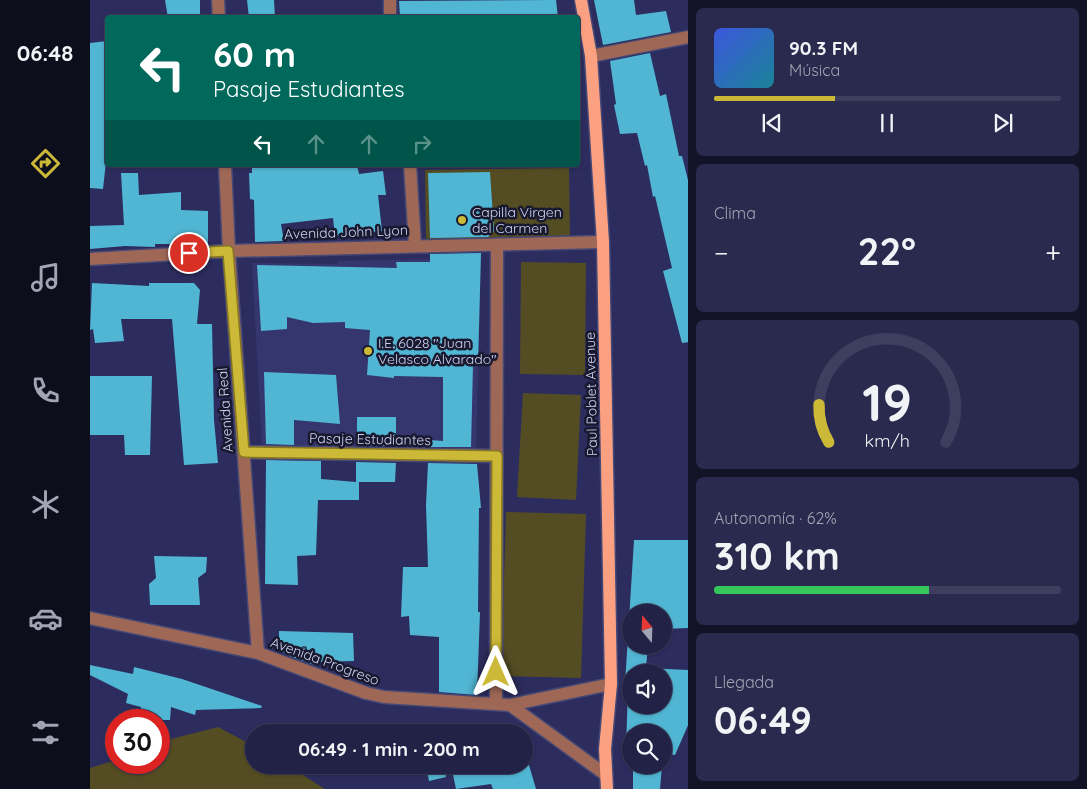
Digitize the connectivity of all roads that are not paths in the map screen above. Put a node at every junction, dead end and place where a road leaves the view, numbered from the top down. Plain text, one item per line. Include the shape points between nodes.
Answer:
1 (218, 0) edge
2 (390, 0) edge
3 (581, 0) edge
4 (218, 15) edge
5 (390, 15) edge
6 (688, 38) edge
7 (591, 56) junction
8 (225, 167) edge
9 (410, 167) edge
10 (603, 242) junction
11 (415, 245) junction
12 (497, 245) junction
13 (228, 251) junction
14 (90, 260) edge
15 (244, 452) junction
16 (497, 456) junction
17 (90, 618) edge
18 (258, 652) junction
19 (612, 684) junction
20 (496, 704) junction
21 (510, 705) junction
22 (606, 775) junction
23 (607, 789) edge

1 - 4 street
2 - 5 street
3 - 7 main road, Paul Poblet Avenue
6 - 7 street
7 - 10 main road, Paul Poblet Avenue
8 - 13 street, Avenida Real
9 - 11 street
10 - 12 street, Avenida John Lyon
10 - 19 main road, Paul Poblet Avenue
11 - 12 street, Avenida John Lyon
11 - 13 street, Avenida John Lyon
12 - 16 street
13 - 14 street, Avenida John Lyon
13 - 15 street, Avenida Real
15 - 16 street, Pasaje Estudiantes
15 - 18 street, Avenida Real
16 - 20 street
17 - 18 street, Avenida Progreso
18 - 20 street, Avenida Progreso via 384,697
19 - 21 street, Avenida Progreso
19 - 22 main road, Paul Poblet Avenue via 605,749
20 - 21 street, Avenida Progreso
21 - 22 street
22 - 23 main road, Paul Poblet Avenue

